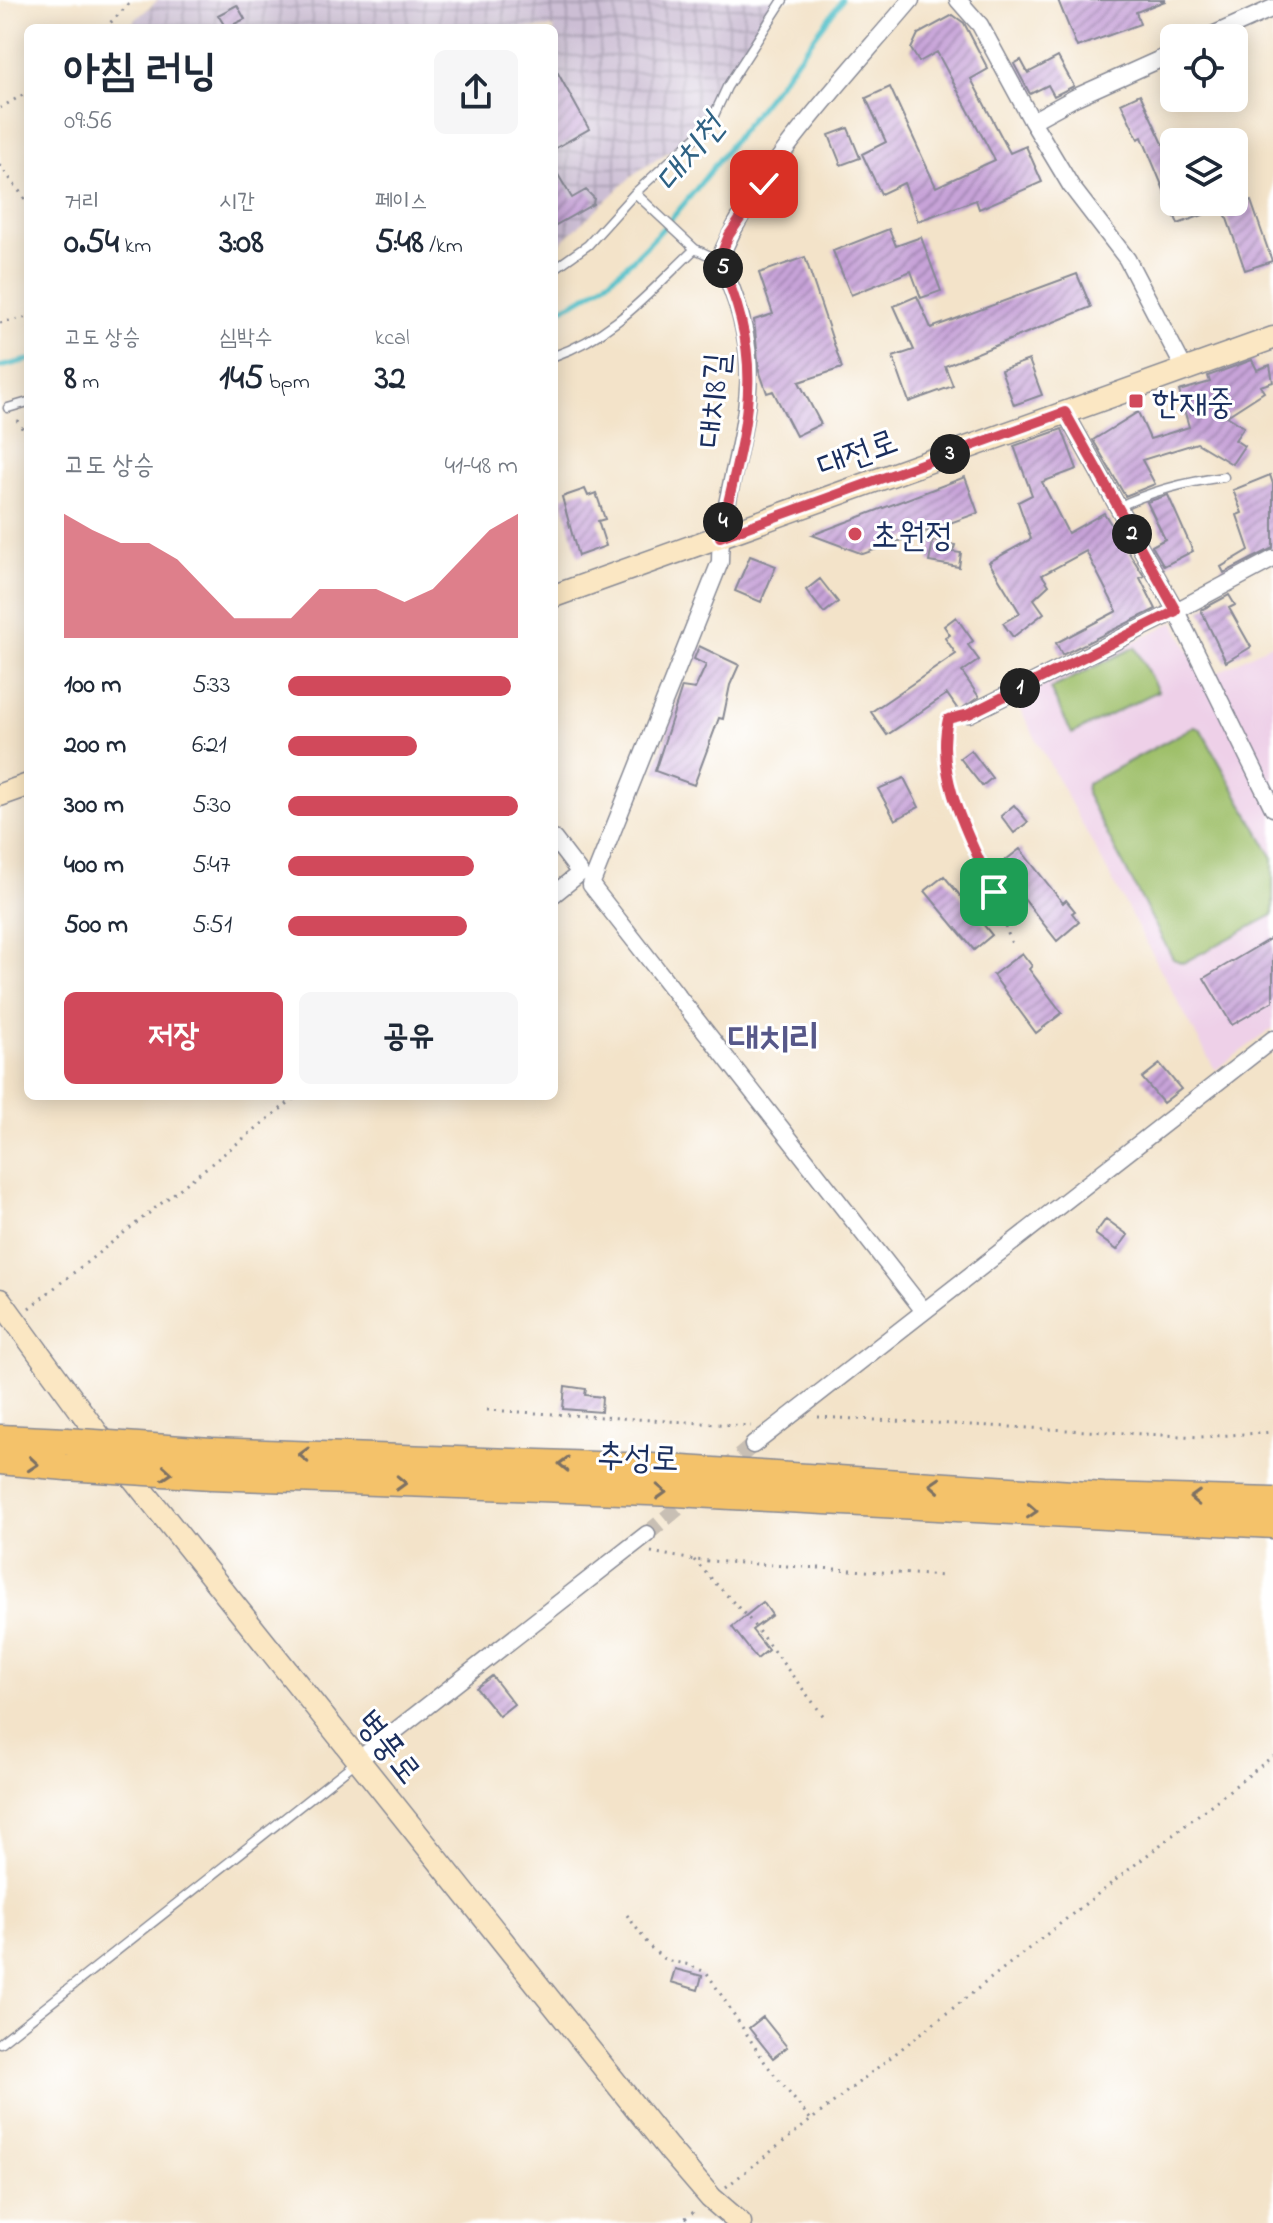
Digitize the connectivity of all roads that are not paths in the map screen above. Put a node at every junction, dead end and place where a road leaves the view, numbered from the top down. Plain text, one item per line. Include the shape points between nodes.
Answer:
1 (783, 0) edge
2 (911, 0) edge
3 (958, 0) edge
4 (1273, 8) edge
5 (1237, 24) edge
6 (1160, 59) edge
7 (1032, 121) junction
8 (635, 193) junction
9 (695, 249) junction
10 (719, 260) junction
11 (558, 266) edge
12 (1273, 338) edge
13 (558, 355) edge
14 (1185, 370) junction
15 (24, 403) edge
16 (8, 408) road end
17 (1065, 412) junction
18 (1224, 477) dead end
19 (1117, 508) junction
20 (720, 537) junction
21 (1273, 559) edge
22 (558, 595) edge
23 (1176, 611) junction
24 (969, 714) road end
25 (24, 786) edge
26 (0, 795) edge
27 (1273, 808) edge
28 (558, 844) edge
29 (585, 879) junction
30 (558, 892) edge
31 (1273, 1039) edge
32 (7, 1308) edge
33 (924, 1311) junction
34 (0, 1438) edge
35 (753, 1445) tunnel mouth
36 (66, 1454) junction
37 (0, 1461) edge
38 (211, 1463) junction
39 (1273, 1501) edge
40 (1273, 1525) edge
41 (647, 1534) tunnel mouth
42 (358, 1760) junction
43 (0, 2043) edge
44 (740, 2223) edge

1 - 8 lane via 727,87 710,124
2 - 10 street via 799,132 729,235
3 - 7 street via 980,25
4 - 5 street
6 - 7 street
7 - 14 street via 1071,186 1127,259
8 - 9 lane
8 - 11 lane via 588,245
9 - 10 lane
9 - 13 lane via 631,313
10 - 20 street, 대치8길 via 745,324 751,365 744,427
12 - 14 street, 대전로
14 - 17 street, 대전로
15 - 16 lane
17 - 19 street
17 - 20 street, 대전로
18 - 19 lane via 1181,483
19 - 23 street
20 - 22 street, 대전로
20 - 29 street, 대치8길 via 720,562
21 - 23 street
23 - 24 street
23 - 27 street
25 - 26 street
28 - 29 street
29 - 30 street
29 - 33 street
31 - 33 street
32 - 42 street, 병풍로 via 97,1433
33 - 35 street
34 - 36 main road, 추성로
37 -> 36 main road, 추성로
36 - 38 main road, 추성로, bridge
39 -> 38 main road, 추성로 via 1104,1496 652,1467
38 -> 40 main road, 추성로
41 - 42 street
42 - 43 lane
42 - 44 street, 병풍로 via 711,2198

